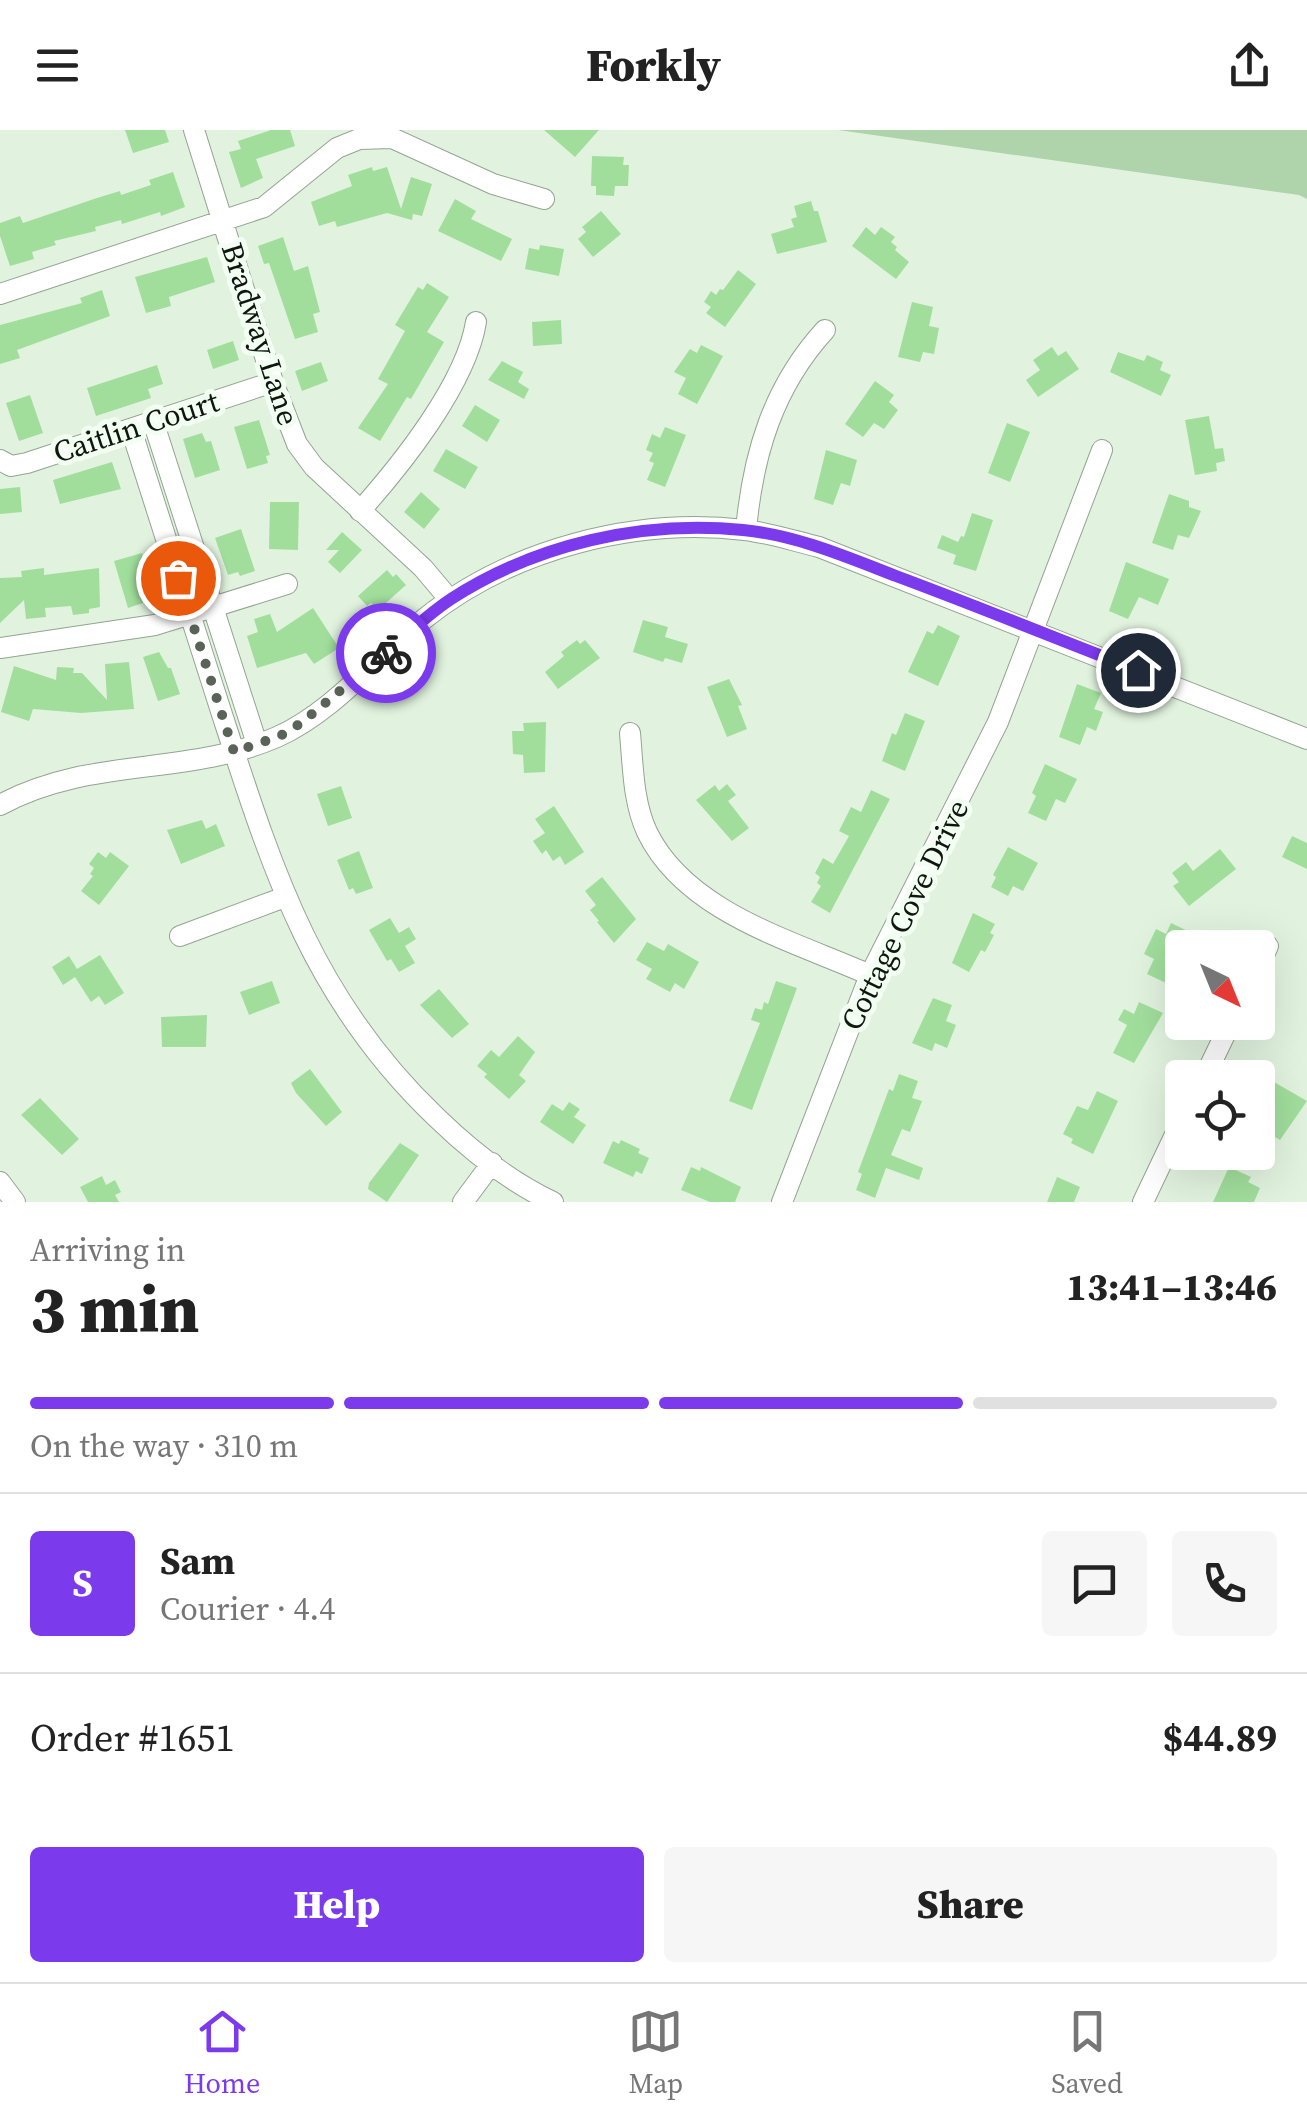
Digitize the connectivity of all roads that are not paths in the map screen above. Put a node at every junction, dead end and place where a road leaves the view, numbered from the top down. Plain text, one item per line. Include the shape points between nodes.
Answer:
1 (194, 130) edge
2 (544, 199) dead end
3 (223, 222) junction
4 (0, 294) edge
5 (476, 322) dead end
6 (825, 330) dead end
7 (273, 382) junction
8 (154, 422) junction
9 (132, 428) junction
10 (1102, 450) dead end
11 (0, 460) edge
12 (360, 511) junction
13 (746, 530) junction
14 (287, 584) dead end
15 (450, 600) junction
16 (213, 608) junction
17 (190, 616) junction
18 (1034, 630) junction
19 (0, 648) edge
20 (630, 733) dead end
21 (1307, 739) edge
22 (257, 744) junction
23 (234, 752) junction
24 (0, 805) edge
25 (285, 897) junction
26 (180, 936) dead end
27 (870, 976) junction
28 (1165, 1156) edge
29 (492, 1164) junction
30 (0, 1182) edge
31 (15, 1202) edge
32 (463, 1202) edge
33 (553, 1202) edge
34 (782, 1202) edge
35 (1143, 1202) edge

1 - 3 street, Bradway Lane
2 - 3 street via 376,137 337,148 272,202
3 - 4 street
3 - 7 street, Bradway Lane
5 - 12 street via 464,362 415,443
6 - 13 street via 804,352 773,409 750,482
7 - 8 street, Caitlin Court
7 - 12 street, Bradway Lane via 297,444
8 - 9 street, Caitlin Court
8 - 16 street
9 - 11 street, Caitlin Court via 11,466
9 - 17 street
10 - 18 street, Cottage Cove Drive
12 - 15 street, Bradway Lane
13 - 15 street via 673,528 586,541 522,562
13 - 18 street via 818,547
14 - 16 street
15 - 22 street via 330,702
16 - 17 street
16 - 22 street
17 - 19 street
17 - 23 street
18 - 21 street
18 - 27 street, Cottage Cove Drive via 991,738
20 - 27 street via 640,812 679,877 730,914
22 - 23 street
23 - 24 street via 74,776
23 - 25 street
25 - 26 street
25 - 29 street via 366,1042 406,1089
27 - 34 street, Cottage Cove Drive
28 - 35 street
29 - 32 street
29 - 33 street
30 - 31 street

